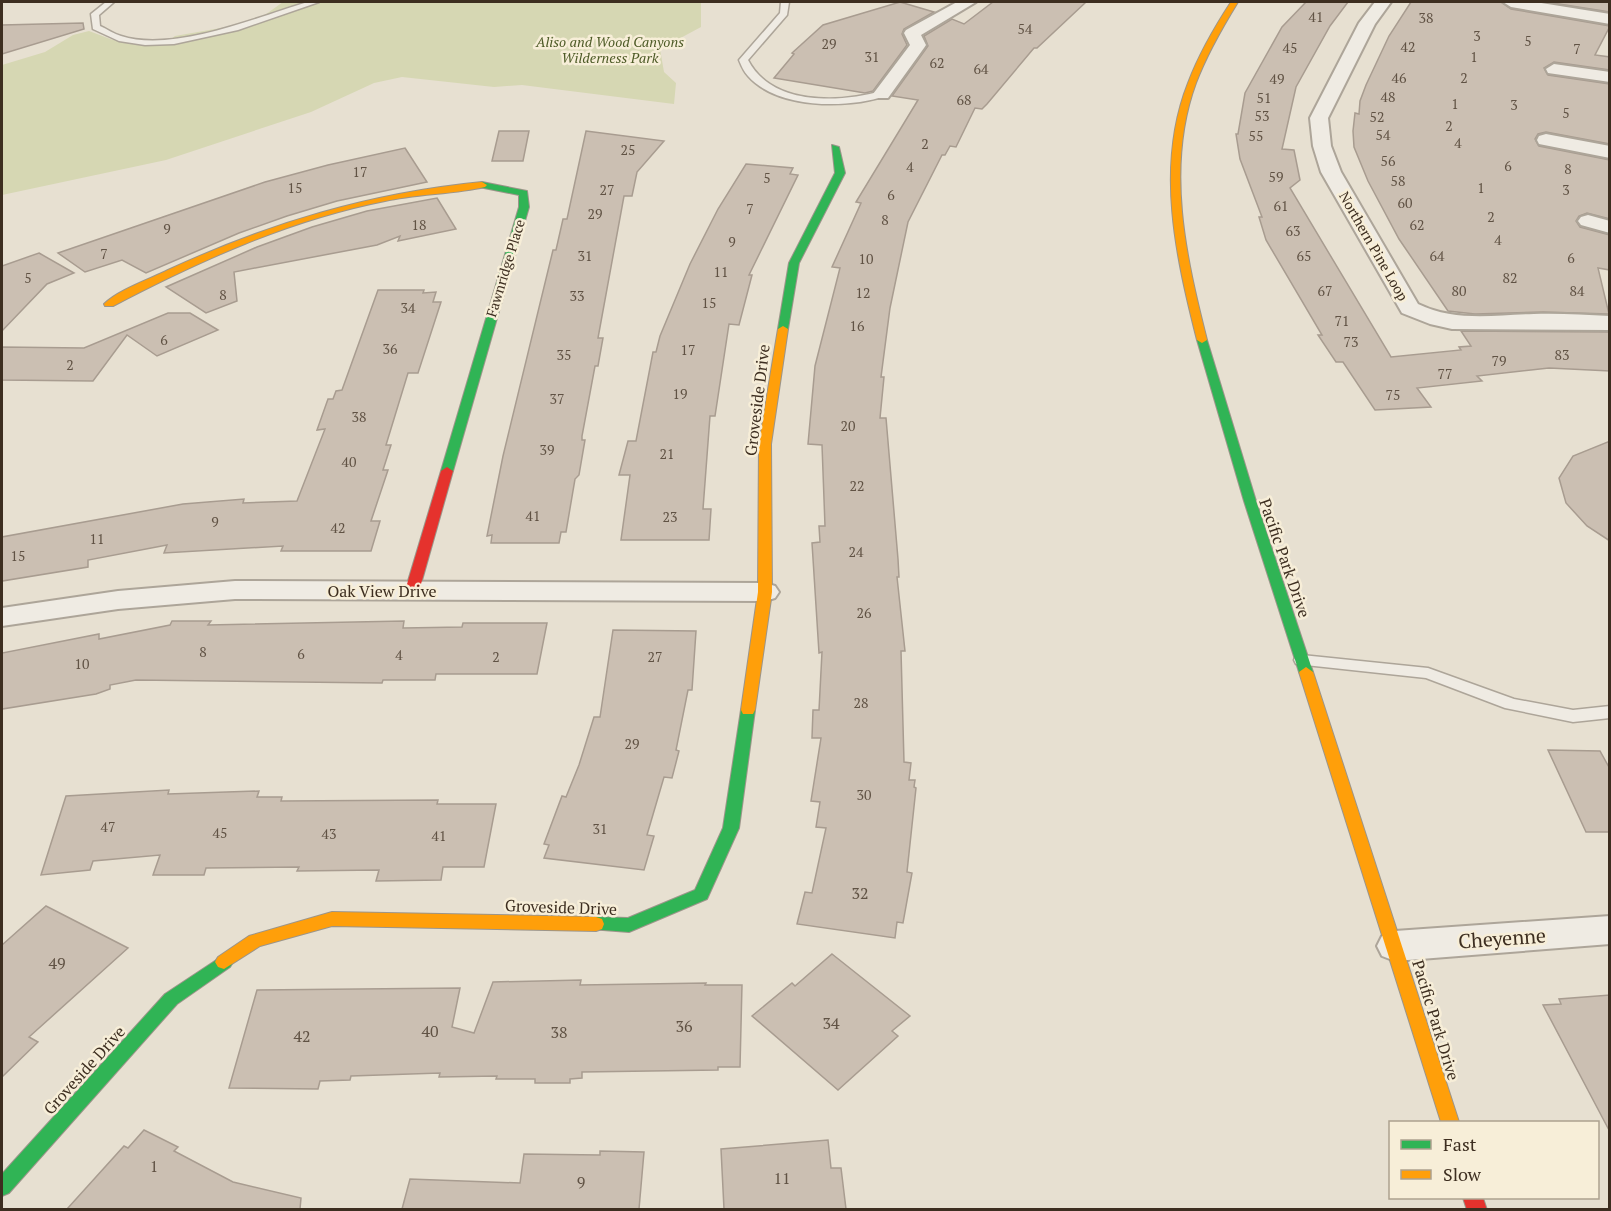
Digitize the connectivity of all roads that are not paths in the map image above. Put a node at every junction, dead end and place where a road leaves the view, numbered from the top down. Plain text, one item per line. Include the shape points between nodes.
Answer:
1 (110, 2) edge
2 (315, 2) edge
3 (785, 2) edge
4 (962, 2) edge
5 (968, 2) edge
6 (1234, 2) edge
7 (1383, 2) edge
8 (1511, 2) edge
9 (1610, 19) edge
10 (1554, 69) dead end
11 (1610, 77) edge
12 (882, 94) joint
13 (1546, 140) dead end
14 (835, 147) dead end
15 (1610, 152) edge
16 (1588, 221) dead end
17 (1610, 227) edge
18 (109, 304) dead end
19 (1610, 323) edge
20 (412, 591) junction
21 (765, 592) junction
22 (2, 617) edge
23 (1302, 660) junction
24 (1610, 712) edge
25 (1610, 930) edge
26 (1395, 946) junction
27 (1450, 1121) edge
28 (2, 1188) edge

1 - 2 lane via 95,14 96,27 118,37 160,41 214,35
3 - 12 lane via 784,12 743,60 752,77 803,98 860,102
4 - 5 street
5 - 12 street via 912,33 918,45
6 - 23 street, Pacific Park Drive via 1189,80 1181,110 1175,189 1178,231 1182,264 1242,481
7 - 19 street, Northern Pine Loop via 1367,23 1319,117 1322,146 1331,172 1410,308 1422,316 1460,324 1537,320
8 - 9 street
10 - 11 street
13 - 15 street
14 - 21 street, Groveside Drive via 840,173 794,263 784,319 765,444
16 - 17 street
18 - 20 street, Fawnridge Place via 142,284 341,209 456,185 488,183 511,186 524,193 524,207
20 - 21 street, Oak View Drive
20 - 22 street, Oak View Drive via 235,590 157,594
21 - 28 street, Groveside Drive via 731,828 701,894 629,925 332,920 255,941 171,999
23 - 24 lane via 1428,673 1511,704 1573,716
23 - 26 street, Pacific Park Drive
25 - 26 street, Cheyenne
26 - 27 street, Pacific Park Drive

